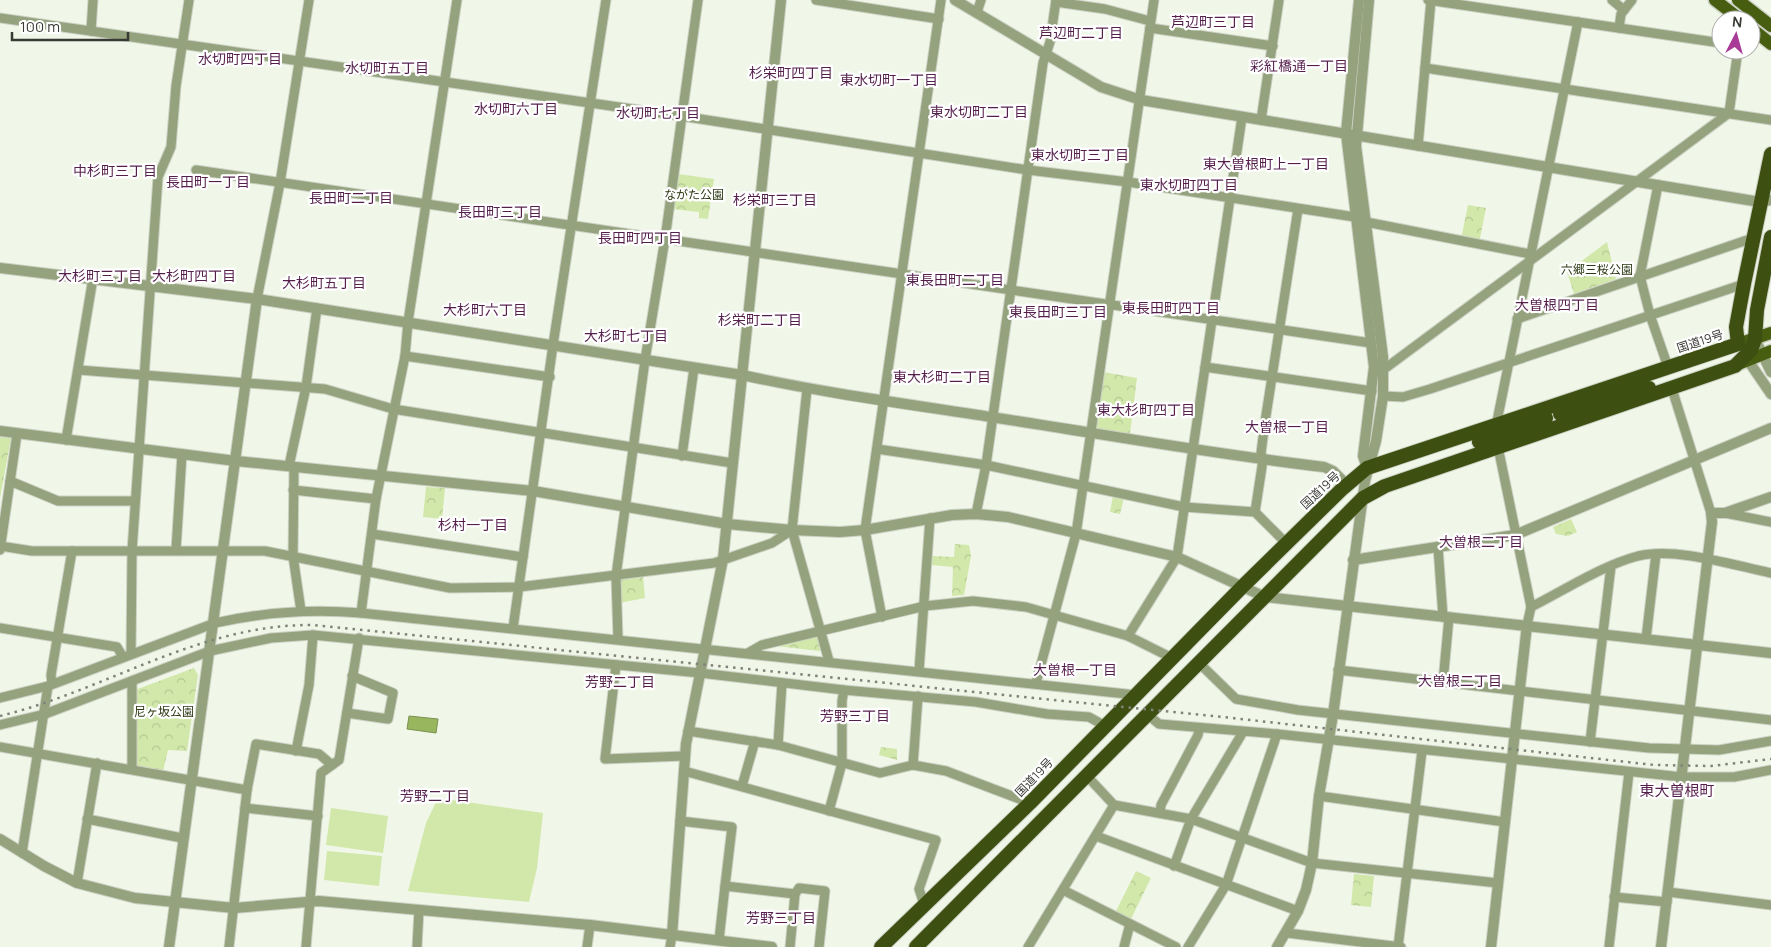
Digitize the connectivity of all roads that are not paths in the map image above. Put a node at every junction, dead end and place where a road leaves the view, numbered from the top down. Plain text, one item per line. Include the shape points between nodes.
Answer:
1 (93, 0) edge
2 (189, 0) edge
3 (309, 0) edge
4 (457, 0) edge
5 (606, 0) edge
6 (698, 0) edge
7 (781, 0) edge
8 (816, 0) edge
9 (941, 0) edge
10 (955, 0) edge
11 (982, 0) edge
12 (1154, 0) edge
13 (1279, 0) edge
14 (1359, 0) edge
15 (1369, 0) edge
16 (1430, 0) edge
17 (1612, 0) edge
18 (1632, 0) edge
19 (1715, 0) edge
20 (1738, 0) edge
21 (1056, 1) edge
22 (1490, 5) edge
23 (1624, 10) junction
24 (1728, 10) edge
25 (977, 12) junction
26 (0, 18) edge
27 (939, 19) junction
28 (1578, 22) junction
29 (1150, 25) junction
30 (1771, 26) edge
31 (1619, 28) junction
32 (91, 31) junction
33 (1761, 36) edge
34 (1711, 42) edge
35 (182, 43) junction
36 (1771, 44) edge
37 (1272, 46) junction
38 (1045, 53) junction
39 (1737, 60) edge
40 (298, 61) junction
41 (1425, 68) junction
42 (444, 81) junction
43 (1565, 89) junction
44 (1141, 100) junction
45 (589, 103) junction
46 (1730, 113) junction
47 (681, 116) junction
48 (1242, 117) junction
49 (1261, 120) junction
50 (1771, 120) edge
51 (768, 130) junction
52 (1346, 133) junction
53 (1356, 135) junction
54 (1418, 146) junction
55 (919, 153) junction
56 (1771, 154) edge
57 (1548, 168) junction
58 (196, 170) dead end
59 (1028, 170) junction
60 (1638, 181) junction
61 (1128, 182) junction
62 (280, 183) junction
63 (1658, 185) junction
64 (1229, 199) junction
65 (1766, 201) edge
66 (426, 204) junction
67 (1298, 209) junction
68 (1355, 217) junction
69 (1366, 222) junction
70 (571, 226) junction
71 (1771, 236) edge
72 (1753, 238) junction
73 (665, 239) junction
74 (755, 252) junction
75 (1530, 258) junction
76 (0, 268) edge
77 (901, 275) junction
78 (1640, 276) junction
79 (93, 278) junction
80 (1744, 284) junction
81 (149, 286) junction
82 (1010, 291) junction
83 (257, 299) junction
84 (1111, 306) junction
85 (317, 308) junction
86 (1650, 315) junction
87 (1517, 319) junction
88 (1212, 321) junction
89 (408, 322) junction
90 (1736, 327) junction
91 (1279, 330) junction
92 (1771, 334) edge
93 (1755, 339) junction
94 (1371, 343) junction
95 (1738, 344) junction
96 (553, 345) junction
97 (1715, 353) junction
98 (1767, 353) edge
99 (406, 356) junction
100 (1747, 358) junction
101 (645, 360) junction
102 (1508, 364) junction
103 (1668, 366) junction
104 (1205, 367) junction
105 (694, 368) junction
106 (79, 370) junction
107 (1383, 370) junction
108 (1771, 372) edge
109 (145, 375) junction
110 (742, 375) junction
111 (550, 377) junction
112 (1273, 377) junction
113 (1694, 380) junction
114 (247, 382) junction
115 (306, 386) junction
116 (807, 389) junction
117 (1672, 389) junction
118 (1372, 391) junction
119 (1771, 394) edge
120 (1585, 395) junction
121 (1383, 396) junction
122 (884, 401) junction
123 (394, 410) junction
124 (992, 417) junction
125 (1549, 417) junction
126 (1496, 426) junction
127 (1771, 428) edge
128 (0, 431) edge
129 (541, 433) junction
130 (17, 434) junction
131 (1091, 434) junction
132 (66, 440) junction
133 (1474, 443) dead end
134 (1498, 447) junction
135 (634, 448) junction
136 (138, 449) junction
137 (877, 449) junction
138 (1192, 450) junction
139 (182, 454) junction
140 (682, 456) junction
141 (1263, 460) junction
142 (1693, 460) junction
143 (236, 461) junction
144 (732, 462) junction
145 (986, 465) junction
146 (292, 466) junction
147 (1367, 468) junction
148 (380, 475) junction
149 (10, 481) junction
150 (1347, 485) junction
151 (1084, 486) junction
152 (293, 490) junction
153 (533, 491) junction
154 (1771, 497) edge
155 (1363, 498) junction
156 (376, 499) junction
157 (4, 500) edge
158 (135, 501) junction
159 (626, 506) junction
160 (1184, 507) junction
161 (1255, 512) junction
162 (1711, 512) junction
163 (1724, 513) junction
164 (976, 514) junction
165 (930, 518) junction
166 (1771, 522) edge
167 (727, 524) junction
168 (792, 530) junction
169 (865, 530) junction
170 (372, 534) junction
171 (1076, 534) junction
172 (1515, 535) junction
173 (1286, 543) junction
174 (0, 548) edge
175 (1438, 548) junction
176 (176, 550) junction
177 (225, 550) junction
178 (72, 551) junction
179 (132, 551) junction
180 (1656, 554) junction
181 (293, 556) junction
182 (524, 557) junction
183 (1177, 557) junction
184 (723, 558) junction
185 (1353, 560) junction
186 (1707, 560) junction
187 (1611, 566) junction
188 (367, 572) junction
189 (1771, 573) edge
190 (616, 576) junction
191 (1242, 587) junction
192 (519, 588) junction
193 (1265, 597) junction
194 (925, 606) junction
195 (1347, 606) junction
196 (1531, 608) junction
197 (301, 611) junction
198 (361, 613) junction
199 (1055, 615) junction
200 (882, 617) junction
201 (1446, 617) junction
202 (215, 623) junction
203 (1527, 625) junction
204 (0, 628) edge
205 (513, 628) junction
206 (821, 631) junction
207 (1603, 633) junction
208 (313, 635) junction
209 (1128, 636) junction
210 (58, 637) junction
211 (359, 638) junction
212 (618, 639) junction
213 (1646, 639) junction
214 (1698, 645) junction
215 (705, 648) junction
216 (210, 651) junction
217 (748, 653) junction
218 (1771, 653) edge
219 (127, 655) junction
220 (1172, 658) junction
221 (828, 661) junction
222 (1199, 663) junction
223 (616, 665) junction
224 (1338, 670) junction
225 (919, 671) junction
226 (700, 673) junction
227 (352, 676) junction
228 (132, 681) junction
229 (1443, 682) junction
230 (782, 683) junction
231 (1036, 684) junction
232 (50, 685) junction
233 (844, 690) junction
234 (1519, 690) junction
235 (1136, 695) junction
236 (918, 696) junction
237 (0, 698) edge
238 (1595, 700) junction
239 (1690, 710) junction
240 (347, 713) junction
241 (45, 714) junction
242 (1148, 714) junction
243 (1333, 715) junction
244 (1771, 720) edge
245 (0, 725) edge
246 (1105, 726) junction
247 (1199, 729) junction
248 (688, 731) junction
249 (1244, 732) junction
250 (1276, 734) junction
251 (1514, 734) junction
252 (1328, 740) junction
253 (755, 742) junction
254 (1590, 742) junction
255 (1771, 742) edge
256 (778, 745) junction
257 (0, 747) edge
258 (1685, 750) junction
259 (296, 751) junction
260 (1422, 751) junction
261 (38, 752) junction
262 (684, 756) junction
263 (1512, 760) junction
264 (97, 763) junction
265 (842, 763) junction
266 (332, 765) junction
267 (913, 765) junction
268 (132, 769) junction
269 (1771, 770) edge
270 (684, 771) junction
271 (1629, 772) junction
272 (1086, 775) junction
273 (1682, 777) junction
274 (192, 780) junction
275 (742, 786) junction
276 (247, 790) junction
277 (1319, 796) junction
278 (1030, 804) junction
279 (1114, 805) junction
280 (245, 808) junction
281 (1415, 809) junction
282 (829, 810) junction
283 (1160, 813) junction
284 (318, 816) junction
285 (87, 819) junction
286 (1191, 820) junction
287 (680, 821) junction
288 (1505, 822) junction
289 (1096, 836) junction
290 (182, 838) junction
291 (1243, 838) junction
292 (0, 839) edge
293 (22, 853) junction
294 (1312, 863) junction
295 (1174, 866) junction
296 (1407, 873) junction
297 (77, 883) junction
298 (1498, 883) junction
299 (1226, 885) junction
300 (726, 886) junction
301 (1063, 890) junction
302 (795, 894) junction
303 (1614, 897) junction
304 (1667, 897) junction
305 (311, 900) junction
306 (176, 902) junction
307 (924, 904) junction
308 (1771, 904) edge
309 (234, 908) junction
310 (419, 910) junction
311 (1298, 911) junction
312 (1130, 924) junction
313 (590, 925) junction
314 (1287, 933) junction
315 (672, 935) junction
316 (719, 940) junction
317 (1377, 946) edge
318 (169, 947) edge
319 (229, 947) edge
320 (306, 947) edge
321 (418, 947) edge
322 (587, 947) edge
323 (670, 947) edge
324 (772, 947) edge
325 (790, 947) edge
326 (819, 947) edge
327 (881, 947) edge
328 (916, 947) edge
329 (1028, 947) edge
330 (1124, 947) edge
331 (1176, 947) edge
332 (1188, 947) edge
333 (1277, 947) edge
334 (1400, 947) edge
335 (1492, 947) edge
336 (1609, 947) edge
337 (1661, 947) edge
338 (1668, 947) edge

1 - 32 street
2 - 35 street
3 - 40 street
4 - 42 street
5 - 45 street
6 - 47 street
7 - 51 street
8 - 27 street
9 - 27 street
10 - 25 street
11 - 25 street
12 - 29 street
13 - 37 street
14 - 52 street
15 - 53 street
16 - 22 street
16 - 41 street
17 - 23 street
18 - 23 street
19 - 24 main road
20 - 30 main road
21 - 29 street via 1105,9
21 - 38 street via 1050,42
22 - 28 street
23 - 31 street
25 - 38 street
26 - 32 street
27 - 55 street
28 - 31 street
28 - 43 street
29 - 37 street
29 - 44 street
31 - 34 street
32 - 35 street
33 - 36 main road
35 - 40 street
35 - 81 street via 171,147 158,177
37 - 49 street
38 - 44 street via 1101,87
38 - 59 street
39 - 46 street
40 - 42 street
40 - 62 street
41 - 43 street
41 - 54 street
42 - 45 street
42 - 66 street
43 - 46 street
43 - 57 street
44 - 48 street
44 - 61 street
45 - 47 street
45 - 70 street
46 - 50 street
46 - 60 street
47 - 51 street
47 - 73 street
48 - 49 street
48 - 64 street
49 - 52 street
51 - 55 street
51 - 74 street
52 - 53 street
52 - 68 street
53 - 54 street
53 - 69 street
54 - 57 street
55 - 59 street
55 - 77 street
56 - 65 highway, 国道19号
57 - 60 street
57 - 75 street
58 - 62 street
59 - 61 street
59 - 82 street
60 - 63 street
60 - 75 street
61 - 64 street
61 - 84 street
62 - 66 street
62 - 83 street
63 - 65 street
63 - 78 street
64 - 67 street
64 - 88 street
65 - 72 highway, 国道19号
66 - 70 street
66 - 89 street
67 - 68 street
67 - 91 street
68 - 94 street
69 - 75 street
69 - 107 street
70 - 73 street
70 - 96 street
71 - 93 highway
72 - 78 street
72 - 80 highway, 国道19号
73 - 74 street
73 - 101 street
74 - 77 street
74 - 110 street
75 - 87 street
75 - 107 street
76 - 79 street
77 - 82 street
77 - 122 street
78 - 86 street
78 - 87 street
79 - 81 street
79 - 106 street
80 - 86 street
80 - 90 highway, 国道19号
81 - 83 street
81 - 109 street
82 - 84 street
82 - 124 street
83 - 85 street
83 - 114 street
84 - 88 street
84 - 131 street
85 - 89 street
85 - 115 street
86 - 102 street
86 - 103 street
87 - 102 street
88 - 91 street
88 - 104 street
89 - 96 street
89 - 99 street
90 - 95 highway, 国道19号
90 - 97 highway
91 - 94 street
91 - 112 street
92 - 93 main road
93 - 95 main road
93 - 98 street
93 - 100 highway
94 - 118 street
95 - 97 highway, 国道19号
95 - 100 street
96 - 101 street
96 - 111 street
97 - 103 highway, 国道19号
98 - 100 main road
98 - 108 street
99 - 111 street
99 - 123 street
100 - 113 highway via 1735,366
100 - 119 street
101 - 105 street
101 - 135 street
102 - 121 street via 1409,396
102 - 126 street
103 - 120 highway, 国道19号
104 - 112 street
104 - 138 street
105 - 110 street
105 - 140 street
106 - 109 street
106 - 132 street
107 - 121 street
109 - 114 street
109 - 136 street
110 - 116 street
110 - 144 street
111 - 129 street
112 - 118 street
112 - 141 street via 1261,454
113 - 117 highway
113 - 125 highway via 1611,397
114 - 115 street
114 - 143 street
115 - 123 street
115 - 146 street
116 - 122 street
116 - 168 street
117 - 134 highway
117 - 142 street
118 - 147 street via 1363,456
120 - 125 highway via 1580,401
120 - 126 highway, 国道19号
121 - 147 street via 1376,441
122 - 124 street
122 - 137 street
123 - 129 street
123 - 148 street
124 - 131 street
124 - 145 street
125 - 133 highway
126 - 147 highway, 国道19号
127 - 142 street
128 - 130 street
129 - 135 street
129 - 153 street
130 - 132 street
130 - 149 street
131 - 138 street
131 - 151 street
132 - 136 street
134 - 155 highway via 1385,486
134 - 172 street
135 - 140 street
135 - 159 street
136 - 139 street
136 - 158 street
137 - 145 street
137 - 169 street
138 - 141 street
138 - 160 street
139 - 143 street
139 - 176 street
140 - 144 street
141 - 150 street via 1324,467
141 - 161 street
142 - 162 street
142 - 172 street
143 - 146 street
143 - 177 street
144 - 167 street
145 - 151 street
145 - 164 street
146 - 148 street
146 - 152 street
147 - 150 highway, 国道19号
147 - 155 street
148 - 153 street
148 - 156 street
149 - 157 street
149 - 158 street via 58,501
150 - 173 highway, 国道19号
151 - 160 street
151 - 171 street
152 - 156 street
152 - 181 street
153 - 159 street
153 - 182 street
154 - 163 street
155 - 185 street
155 - 193 highway
156 - 170 street
157 - 174 street
158 - 179 street
159 - 167 street
159 - 190 street
160 - 161 street
160 - 183 street
161 - 173 street
162 - 163 street
162 - 186 street
163 - 166 street
164 - 165 street
164 - 171 street via 1008,517
165 - 169 street
165 - 194 street
167 - 168 street
167 - 184 street
168 - 169 street
168 - 184 street via 772,543
168 - 206 street
169 - 200 street
170 - 182 street
170 - 188 street
171 - 183 street
171 - 199 street
172 - 175 street
172 - 196 street
173 - 191 highway, 国道19号
174 - 178 street
175 - 185 street
175 - 201 street
176 - 177 street
176 - 179 street
177 - 181 street
177 - 202 street
178 - 179 street
178 - 210 street
179 - 219 street
180 - 186 street
180 - 187 street
180 - 213 street
181 - 188 street
181 - 197 street
182 - 192 street
183 - 191 street
183 - 209 street
184 - 190 street via 714,563
184 - 215 street
185 - 195 street
186 - 189 street
186 - 214 street
187 - 196 street
187 - 207 street
188 - 192 street via 450,588
188 - 198 street
190 - 192 street
190 - 212 street
191 - 193 street
191 - 220 highway, 国道19号
192 - 205 street
193 - 195 street
193 - 222 highway
194 - 199 street via 990,601
194 - 200 street
194 - 225 street
195 - 201 street
195 - 224 street
196 - 203 street
197 - 198 street
197 - 202 street
198 - 205 street
199 - 209 street
199 - 231 street
200 - 206 street
201 - 203 street
201 - 229 street
202 - 216 street
202 - 219 street
203 - 207 street
203 - 234 street
204 - 210 street
205 - 212 street
206 - 217 street via 762,644
206 - 221 street
207 - 213 street
207 - 238 street
208 - 211 street
208 - 216 street via 271,638
208 - 259 street via 309,685
209 - 220 street
210 - 219 street via 117,646
210 - 232 street
211 - 223 street
211 - 227 street
212 - 215 street
213 - 214 street
214 - 218 street
214 - 239 street
215 - 217 street
215 - 226 street
216 - 228 street
216 - 274 street
217 - 221 street
219 - 232 street
220 - 235 highway, 国道19号
221 - 225 street
222 - 242 highway
222 - 243 street via 1236,698
223 - 226 street
223 - 262 street via 605,759
224 - 229 street
224 - 243 street
225 - 231 street
226 - 230 street
226 - 248 street
227 - 240 street
227 - 240 street via 393,693 388,719
228 - 241 street
228 - 268 street
229 - 234 street
230 - 233 street
230 - 256 street
231 - 235 street
232 - 237 street
232 - 241 street
233 - 236 street
233 - 265 street
234 - 238 street
234 - 251 street
235 - 246 highway, 国道19号
236 - 246 street via 1089,717
236 - 267 street
238 - 239 street
238 - 254 street
239 - 244 street
239 - 258 street
240 - 266 street via 339,760
241 - 245 street
241 - 261 street
242 - 247 street via 1159,724
242 - 272 highway
243 - 251 street
243 - 252 street
246 - 278 highway, 国道19号
247 - 249 street
247 - 283 street
248 - 253 street
248 - 262 street
249 - 250 street
249 - 286 street
250 - 252 street
250 - 291 street
251 - 254 street
251 - 263 street
252 - 260 street
252 - 277 street
253 - 256 street
253 - 275 street
254 - 258 street
255 - 258 street via 1719,750
256 - 265 street
257 - 261 street
258 - 273 street
259 - 266 street via 319,754
259 - 276 street via 256,744
260 - 263 street
260 - 281 street
261 - 264 street
261 - 293 street
262 - 270 street
263 - 271 street
263 - 288 street
264 - 268 street
264 - 285 street
265 - 267 street via 880,773
265 - 282 street
266 - 284 street via 321,773
267 - 278 street via 946,770
268 - 274 street
269 - 273 street via 1734,777
270 - 275 street
270 - 287 street
271 - 273 street
271 - 303 street
272 - 279 street
272 - 328 highway
273 - 304 street
274 - 276 street
274 - 290 street
275 - 282 street
276 - 280 street
277 - 281 street
277 - 294 street
278 - 307 highway, 国道19号
279 - 283 street
279 - 289 street
280 - 284 street
280 - 309 street
281 - 288 street
281 - 296 street
282 - 307 street via 936,840 919,889
283 - 286 street
284 - 305 street
285 - 290 street
285 - 297 street
286 - 291 street
286 - 295 street
287 - 300 street via 732,827
287 - 315 street
288 - 298 street
289 - 295 street
289 - 301 street
290 - 306 street
291 - 294 street
291 - 299 street
292 - 293 street
293 - 297 street
294 - 296 street
294 - 311 street
295 - 299 street
296 - 298 street
296 - 334 street
297 - 306 street via 136,898
298 - 335 street
299 - 311 street
299 - 332 street
300 - 302 street
300 - 316 street
301 - 312 street
301 - 329 street
302 - 325 street
302 - 326 street via 799,888 825,891
303 - 304 street
303 - 336 street
304 - 308 street
304 - 337 street
305 - 309 street
305 - 310 street
305 - 320 street
306 - 309 street
306 - 318 street
307 - 327 highway, 国道19号
309 - 319 street
310 - 313 street
310 - 321 street
311 - 314 street
312 - 330 street
312 - 331 street
313 - 315 street
313 - 322 street
314 - 317 street
314 - 333 street
315 - 316 street
315 - 323 street
316 - 324 street
317 - 334 street
337 - 338 street

